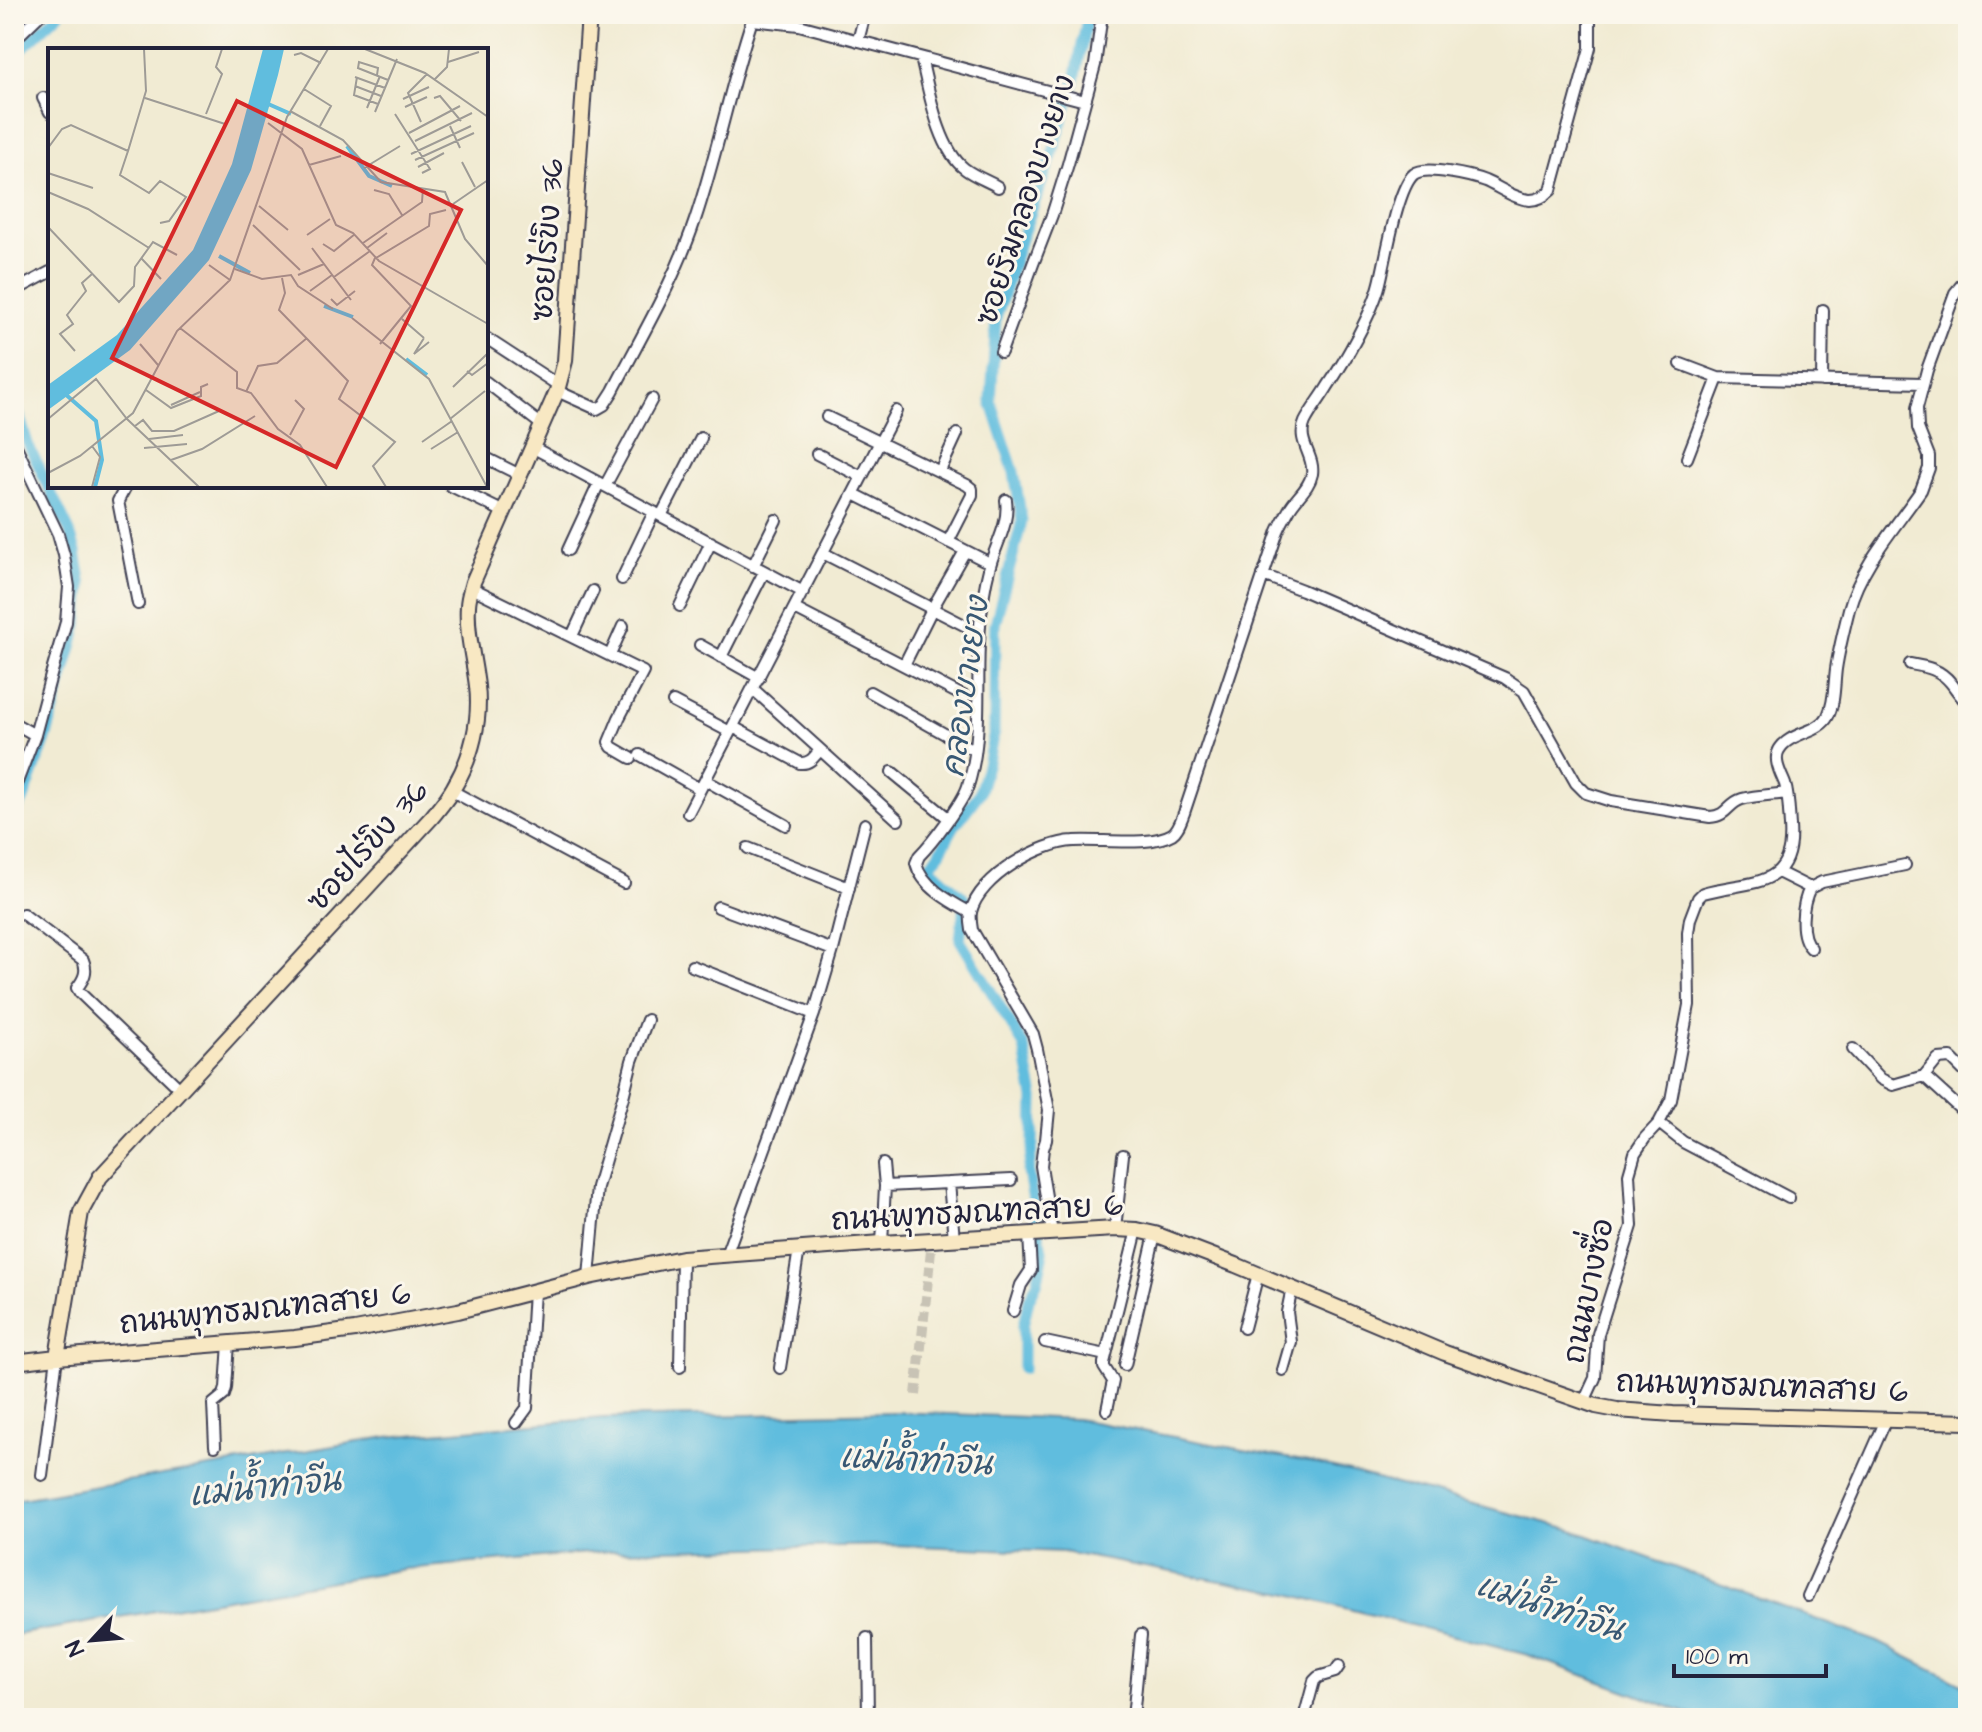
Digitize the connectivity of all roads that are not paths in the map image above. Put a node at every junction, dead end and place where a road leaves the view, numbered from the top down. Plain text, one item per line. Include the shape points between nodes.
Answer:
1 (41, 14) edge
2 (589, 14) edge
3 (865, 14) edge
4 (1102, 14) edge
5 (1590, 14) edge
6 (14, 40) edge
7 (858, 41) junction
8 (921, 58) junction
9 (43, 98) dead end
10 (1082, 100) junction
11 (48, 108) edge
12 (998, 187) dead end
13 (48, 273) edge
14 (1968, 277) edge
15 (14, 291) edge
16 (1823, 310) dead end
17 (488, 339) edge
18 (1001, 352) dead end
19 (1681, 364) dead end
20 (1718, 378) junction
21 (1822, 381) junction
22 (1923, 383) junction
23 (488, 384) edge
24 (558, 388) junction
25 (652, 399) dead end
26 (896, 411) dead end
27 (827, 417) dead end
28 (542, 425) junction
29 (957, 434) dead end
30 (701, 438) dead end
31 (14, 442) edge
32 (879, 442) junction
33 (532, 447) junction
34 (817, 454) dead end
35 (1687, 458) dead end
36 (488, 459) edge
37 (940, 471) junction
38 (520, 475) junction
39 (862, 477) junction
40 (602, 484) junction
41 (125, 488) edge
42 (455, 488) edge
43 (854, 494) junction
44 (1006, 500) dead end
45 (504, 512) junction
46 (658, 514) junction
47 (776, 520) dead end
48 (711, 542) junction
49 (948, 542) junction
50 (568, 550) dead end
51 (965, 551) junction
52 (823, 553) junction
53 (984, 560) dead end
54 (753, 566) junction
55 (764, 572) junction
56 (1263, 575) junction
57 (622, 579) dead end
58 (472, 588) junction
59 (593, 591) dead end
60 (803, 592) junction
61 (138, 604) dead end
62 (680, 606) dead end
63 (795, 609) junction
64 (932, 609) junction
65 (623, 626) dead end
66 (968, 627) dead end
67 (572, 636) junction
68 (700, 645) dead end
69 (610, 655) junction
70 (721, 657) junction
71 (1910, 664) dead end
72 (904, 665) junction
73 (759, 678) junction
74 (753, 689) junction
75 (870, 692) dead end
76 (965, 697) dead end
77 (673, 702) dead end
78 (1968, 703) edge
79 (14, 723) edge
80 (732, 729) junction
81 (35, 735) junction
82 (820, 750) junction
83 (975, 751) junction
84 (892, 772) dead end
85 (703, 785) junction
86 (14, 790) edge
87 (452, 791) junction
88 (1787, 793) junction
89 (688, 813) dead end
90 (948, 818) junction
91 (898, 820) dead end
92 (865, 824) dead end
93 (786, 825) dead end
94 (748, 848) dead end
95 (1905, 865) dead end
96 (1780, 873) junction
97 (624, 883) dead end
98 (849, 888) junction
99 (1810, 888) junction
100 (718, 907) dead end
101 (969, 912) junction
102 (23, 914) dead end
103 (1811, 948) dead end
104 (833, 950) junction
105 (692, 966) dead end
106 (814, 1014) junction
107 (647, 1020) dead end
108 (1853, 1049) dead end
109 (1968, 1075) edge
110 (1924, 1076) junction
111 (180, 1089) junction
112 (1968, 1116) edge
113 (1659, 1123) junction
114 (1123, 1155) dead end
115 (883, 1164) dead end
116 (1011, 1180) dead end
117 (949, 1183) junction
118 (885, 1186) junction
119 (1789, 1198) dead end
120 (1115, 1229) junction
121 (1137, 1230) junction
122 (1052, 1233) junction
123 (1155, 1234) junction
124 (1029, 1235) junction
125 (954, 1239) junction
126 (882, 1243) junction
127 (799, 1249) junction
128 (726, 1255) junction
129 (682, 1258) junction
130 (1258, 1274) junction
131 (589, 1277) junction
132 (1292, 1288) junction
133 (534, 1291) junction
134 (1013, 1311) dead end
135 (1244, 1328) dead end
136 (1045, 1342) dead end
137 (229, 1343) junction
138 (1106, 1355) junction
139 (57, 1357) junction
140 (14, 1362) edge
141 (1125, 1365) dead end
142 (680, 1367) dead end
143 (780, 1368) dead end
144 (1283, 1370) dead end
145 (1584, 1402) junction
146 (1107, 1410) dead end
147 (1886, 1420) junction
148 (1968, 1422) edge
149 (516, 1423) dead end
150 (215, 1446) dead end
151 (42, 1475) dead end
152 (1808, 1596) dead end
153 (1141, 1635) dead end
154 (867, 1638) dead end
155 (1339, 1666) dead end
156 (868, 1718) edge
157 (1133, 1718) edge
158 (1304, 1718) edge

1 - 6 street
2 - 24 main road, ซอยไร่ขิง 36 via 565,361
3 - 7 street
4 - 10 street, ซอยริมคลองบางยาง via 1095,65
5 - 56 street via 1590,48 1551,190 1526,200 1482,179 1437,171 1414,174 1406,184 1374,301 1304,424 1311,479 1289,508
7 - 8 street
7 - 24 street via 799,25 752,20 695,219 676,270 620,377 597,409
8 - 10 street
8 - 12 street via 951,153 963,168
9 - 11 street
10 - 18 street, ซอยริมคลองบางยาง via 1052,215
13 - 15 street
14 - 22 street via 1955,293
16 - 21 street
17 - 24 street
19 - 20 street
20 - 21 street
20 - 35 street
21 - 22 street
22 - 88 street via 1916,418 1929,456 1926,479 1858,583 1828,718 1779,748
23 - 28 street
24 - 28 main road, ซอยไร่ขิง 36
25 - 40 street
26 - 32 street
27 - 32 street
28 - 33 main road, ซอยไร่ขิง 36
29 - 37 street
30 - 46 street
31 - 81 street via 58,534 69,583 66,622
32 - 37 street
32 - 39 street
33 - 38 main road, ซอยไร่ขิง 36
33 - 40 street
34 - 39 street
36 - 38 street
37 - 49 street via 972,489
38 - 45 main road, ซอยไร่ขิง 36
39 - 43 street
40 - 46 street
40 - 50 street
41 - 61 street via 118,501
42 - 45 street
43 - 49 street
43 - 52 street
44 - 83 street via 978,639
45 - 58 main road, ซอยไร่ขิง 36
46 - 48 street
46 - 57 street
47 - 54 street
48 - 54 street
48 - 62 street
49 - 51 street
51 - 53 street
51 - 64 street
52 - 60 street
52 - 64 street
54 - 55 street
55 - 60 street
55 - 70 street
56 - 88 street via 1516,685 1576,783 1591,796 1720,817 1738,800
56 - 101 street via 1177,830 1139,841 1074,841 1049,847 999,875
58 - 67 street
58 - 87 main road, ซอยไร่ขิง 36 via 467,605 477,726
59 - 67 street
60 - 63 street
63 - 72 street
63 - 73 street
64 - 66 street
64 - 72 street
65 - 69 street
67 - 69 street
68 - 70 street
69 - 85 street via 643,672 609,742 612,747
70 - 73 street
71 - 78 street via 1940,671
72 - 76 street
73 - 74 street
74 - 80 street
74 - 82 street
75 - 83 street
77 - 80 street
79 - 81 street
80 - 82 street via 800,763
80 - 85 street
81 - 86 street
82 - 91 street
83 - 90 street via 968,788
84 - 90 street
85 - 89 street
85 - 93 street
87 - 97 street
87 - 111 main road, ซอยไร่ขิง 36
88 - 96 street via 1791,844
90 - 101 street via 916,863 922,877
92 - 98 street
94 - 98 street
95 - 99 street
96 - 99 street
96 - 113 street, ถนนบางซื่อ via 1703,893 1693,908 1686,1029 1671,1100
98 - 104 street
99 - 103 street via 1803,920
100 - 104 street
101 - 122 street via 972,930 1037,1049 1049,1110 1041,1166
102 - 111 street via 83,960 86,972 77,988 80,993
104 - 106 street
105 - 106 street
106 - 128 street
107 - 131 street via 597,1187
108 - 110 street via 1893,1085
109 - 110 street via 1951,1058 1938,1059
110 - 112 street
111 - 139 main road, ซอยไร่ขิง 36 via 100,1177 81,1212
113 - 119 street via 1683,1142
113 - 145 street, ถนนบางซื่อ via 1635,1153 1629,1174 1632,1226 1598,1334 1595,1378
114 - 120 street
115 - 118 street
116 - 117 street
117 - 118 street
117 - 125 street
118 - 126 street
120 - 121 main road, ถนนพุทธมณฑลสาย 6
120 - 122 main road, ถนนพุทธมณฑลสาย 6
121 - 123 main road, ถนนพุทธมณฑลสาย 6
121 - 138 street
122 - 124 main road, ถนนพุทธมณฑลสาย 6
123 - 130 main road, ถนนพุทธมณฑลสาย 6
123 - 141 street
124 - 125 main road, ถนนพุทธมณฑลสาย 6
124 - 134 street via 1031,1270
125 - 126 main road, ถนนพุทธมณฑลสาย 6
126 - 127 main road, ถนนพุทธมณฑลสาย 6
127 - 128 main road, ถนนพุทธมณฑลสาย 6
127 - 143 street
128 - 129 main road, ถนนพุทธมณฑลสาย 6
129 - 131 main road, ถนนพุทธมณฑลสาย 6
129 - 142 street
130 - 132 main road, ถนนพุทธมณฑลสาย 6
130 - 135 street
131 - 133 main road, ถนนพุทธมณฑลสาย 6
132 - 144 street via 1287,1312 1291,1342
132 - 145 main road, ถนนพุทธมณฑลสาย 6 via 1445,1353
133 - 137 main road, ถนนพุทธมณฑลสาย 6 via 355,1330
133 - 149 street via 527,1408
136 - 138 street
137 - 139 main road, ถนนพุทธมณฑลสาย 6
137 - 150 street via 226,1388 213,1404
138 - 146 street via 1104,1367 1113,1381
139 - 140 main road, ถนนพุทธมณฑลสาย 6
139 - 151 street
145 - 147 main road, ถนนพุทธมณฑลสาย 6 via 1635,1412
147 - 148 main road, ถนนพุทธมณฑลสาย 6
147 - 152 street
153 - 157 street
154 - 156 street
155 - 158 street via 1314,1681

